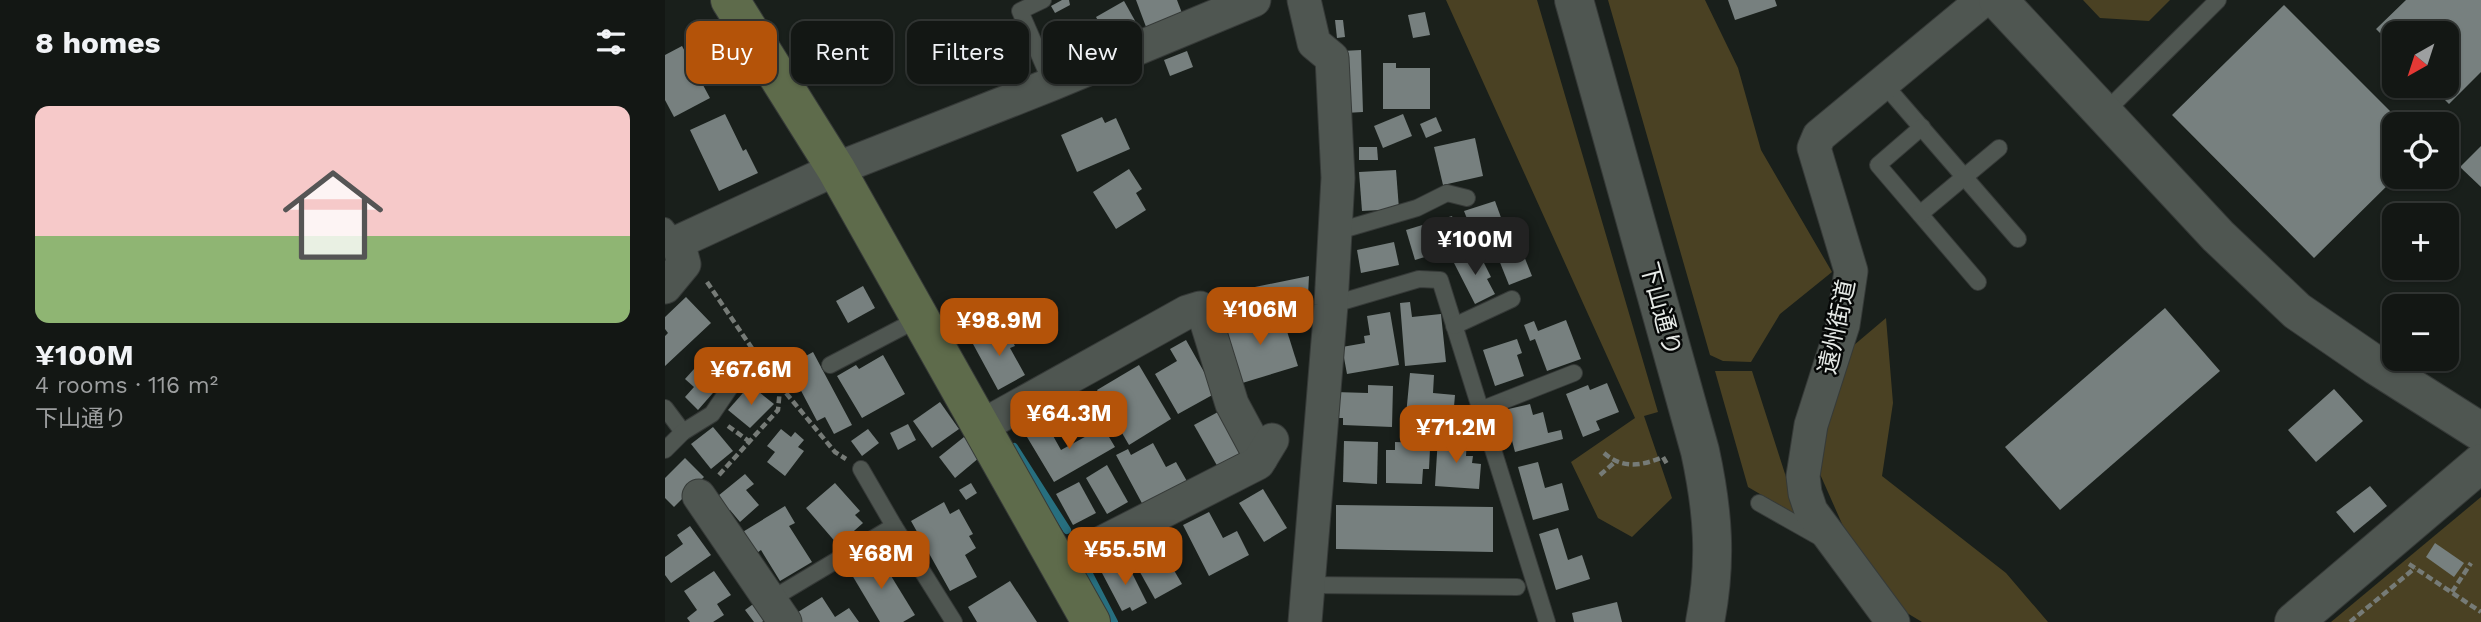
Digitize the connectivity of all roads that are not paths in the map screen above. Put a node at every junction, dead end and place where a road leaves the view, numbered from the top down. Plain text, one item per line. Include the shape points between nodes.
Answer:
1 (730, 0) edge
2 (1043, 0) edge
3 (1304, 0) edge
4 (1574, 0) edge
5 (1983, 0) edge
6 (1998, 0) edge
7 (2218, 0) edge
8 (1246, 1) edge
9 (1142, 45) edge
10 (1043, 63) edge
11 (1883, 83) junction
12 (1052, 84) edge
13 (2103, 114) junction
14 (1922, 127) junction
15 (1999, 148) dead end
16 (846, 165) junction
17 (1964, 177) junction
18 (1467, 198) dead end
19 (1920, 214) junction
20 (1335, 232) junction
21 (2018, 239) dead end
22 (673, 255) edge
23 (1978, 282) dead end
24 (1512, 299) dead end
25 (1331, 305) junction
26 (920, 318) junction
27 (1454, 326) junction
28 (830, 365) dead end
29 (1574, 373) dead end
30 (729, 389) dead end
31 (665, 408) edge
32 (1480, 410) junction
33 (982, 426) junction
34 (683, 432) junction
35 (2481, 432) edge
36 (665, 450) edge
37 (2481, 463) edge
38 (861, 469) road end
39 (699, 496) road end
40 (1759, 503) dead end
41 (894, 526) junction
42 (1836, 544) junction
43 (1060, 564) junction
44 (1308, 585) junction
45 (1517, 587) dead end
46 (777, 611) edge
47 (954, 622) edge
48 (1091, 622) edge
49 (1305, 622) edge
50 (1547, 622) edge
51 (1705, 622) edge
52 (1893, 622) edge
53 (2294, 622) edge

1 - 16 main road
2 - 10 lane via 1020,11
3 - 20 street via 1314,43 1332,58 1338,177
4 - 51 street, 下山通り via 1711,502 1713,549
5 - 11 street, 遠州街道
6 - 13 street
7 - 13 lane
8 - 9 street
11 - 14 lane
11 - 42 street, 遠州街道 via 1819,136 1814,148 1851,271 1843,325 1811,425 1803,476 1811,511
12 - 16 street
13 - 35 street via 2218,236 2297,311
14 - 17 lane
14 - 19 lane via 1878,165
15 - 17 lane
16 - 22 street
16 - 26 main road
17 - 19 lane
17 - 21 lane
18 - 20 lane via 1447,193 1417,208
19 - 23 lane
20 - 25 street
24 - 27 lane
25 - 27 lane via 1419,279 1440,280
25 - 44 street
26 - 28 lane
26 - 33 main road
27 - 32 lane
29 - 32 lane
30 - 34 lane via 712,414
31 - 34 lane
32 - 50 lane
33 - 43 main road
33 - 43 street via 1200,308 1232,404 1268,447 1258,463
34 - 36 lane
37 - 53 street
38 - 41 lane
39 - 46 street
40 - 42 lane
41 - 46 lane
41 - 47 lane
42 - 52 street, 遠州街道
43 - 48 main road
44 - 45 lane
44 - 49 street

